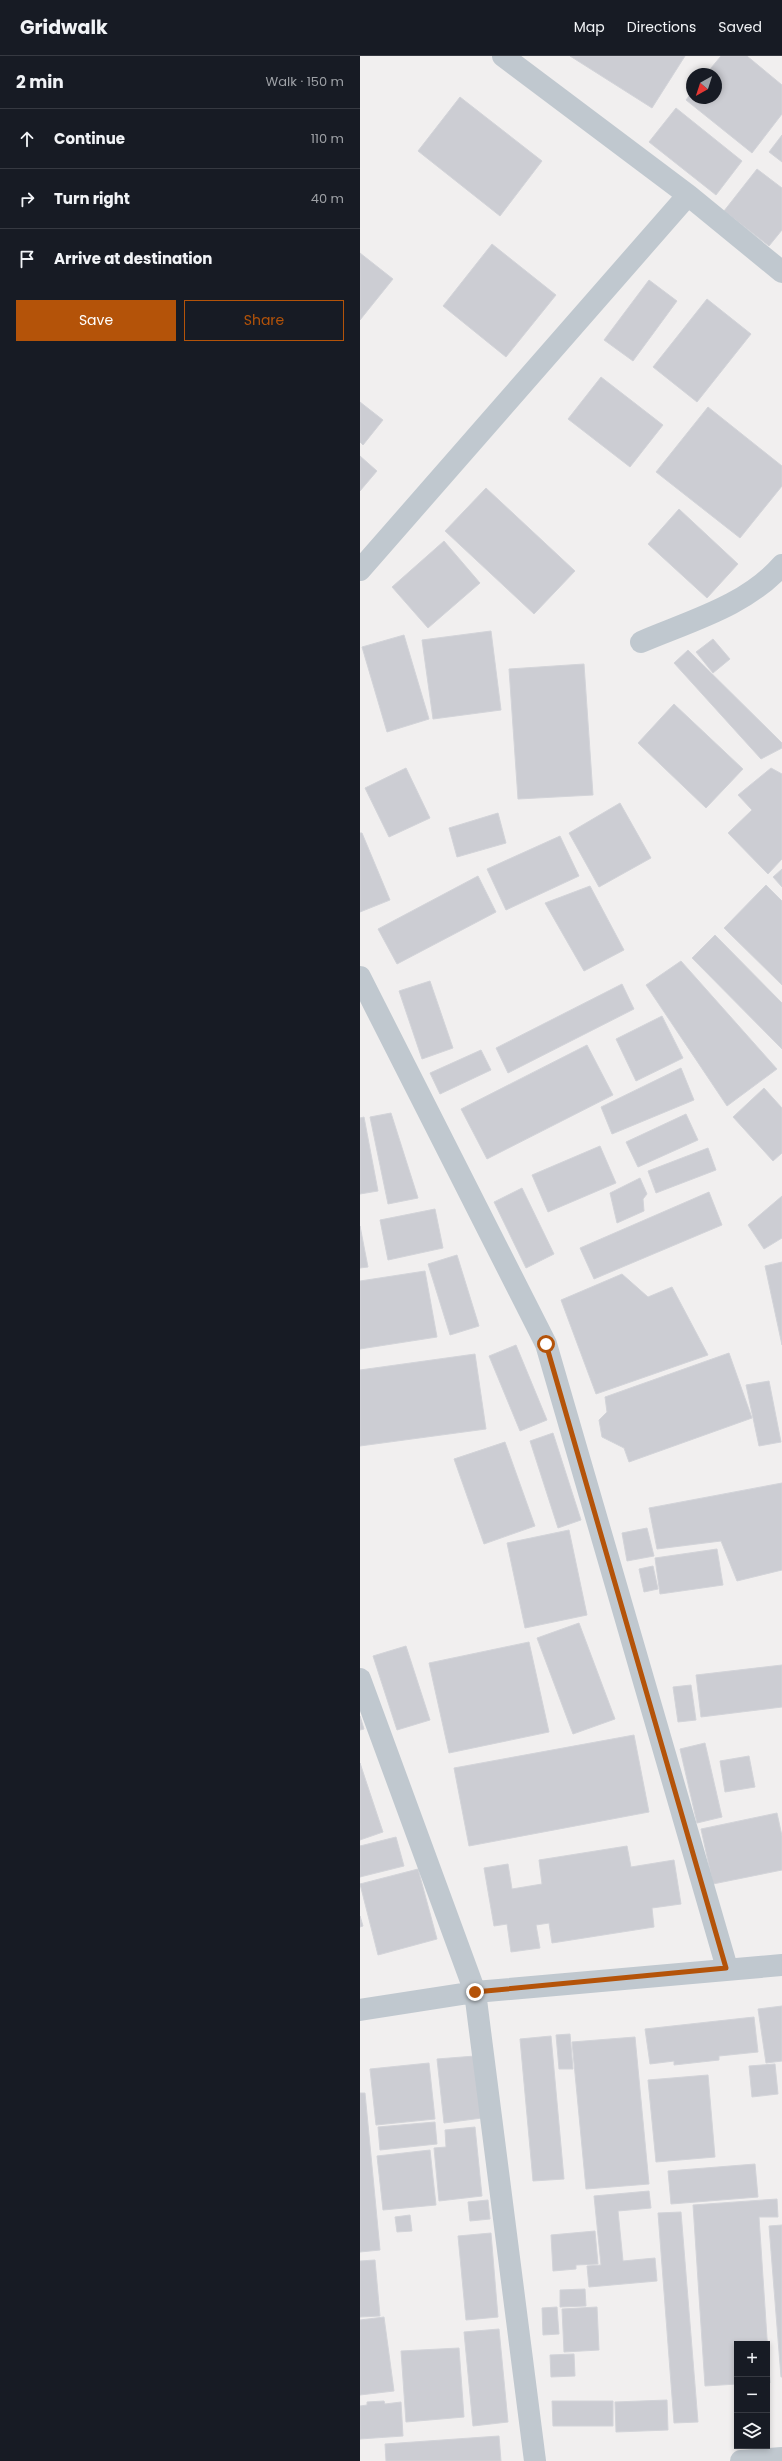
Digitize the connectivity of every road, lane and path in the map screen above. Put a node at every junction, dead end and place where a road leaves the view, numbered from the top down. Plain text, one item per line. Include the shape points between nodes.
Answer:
1 (503, 56) edge
2 (688, 195) junction
3 (782, 272) edge
4 (782, 565) edge
5 (360, 570) edge
6 (641, 642) dead end
7 (360, 977) edge
8 (360, 1678) edge
9 (782, 1965) edge
10 (726, 1968) junction
11 (475, 1992) junction
12 (360, 2010) edge
13 (782, 2458) edge
14 (535, 2461) edge
15 (741, 2461) edge

1 - 2 street
2 - 3 street
2 - 5 street
4 - 6 street via 772,577 743,598
7 - 10 street via 546,1344
8 - 11 street
9 - 10 street
10 - 11 street
11 - 12 street
11 - 14 street
13 - 15 street

